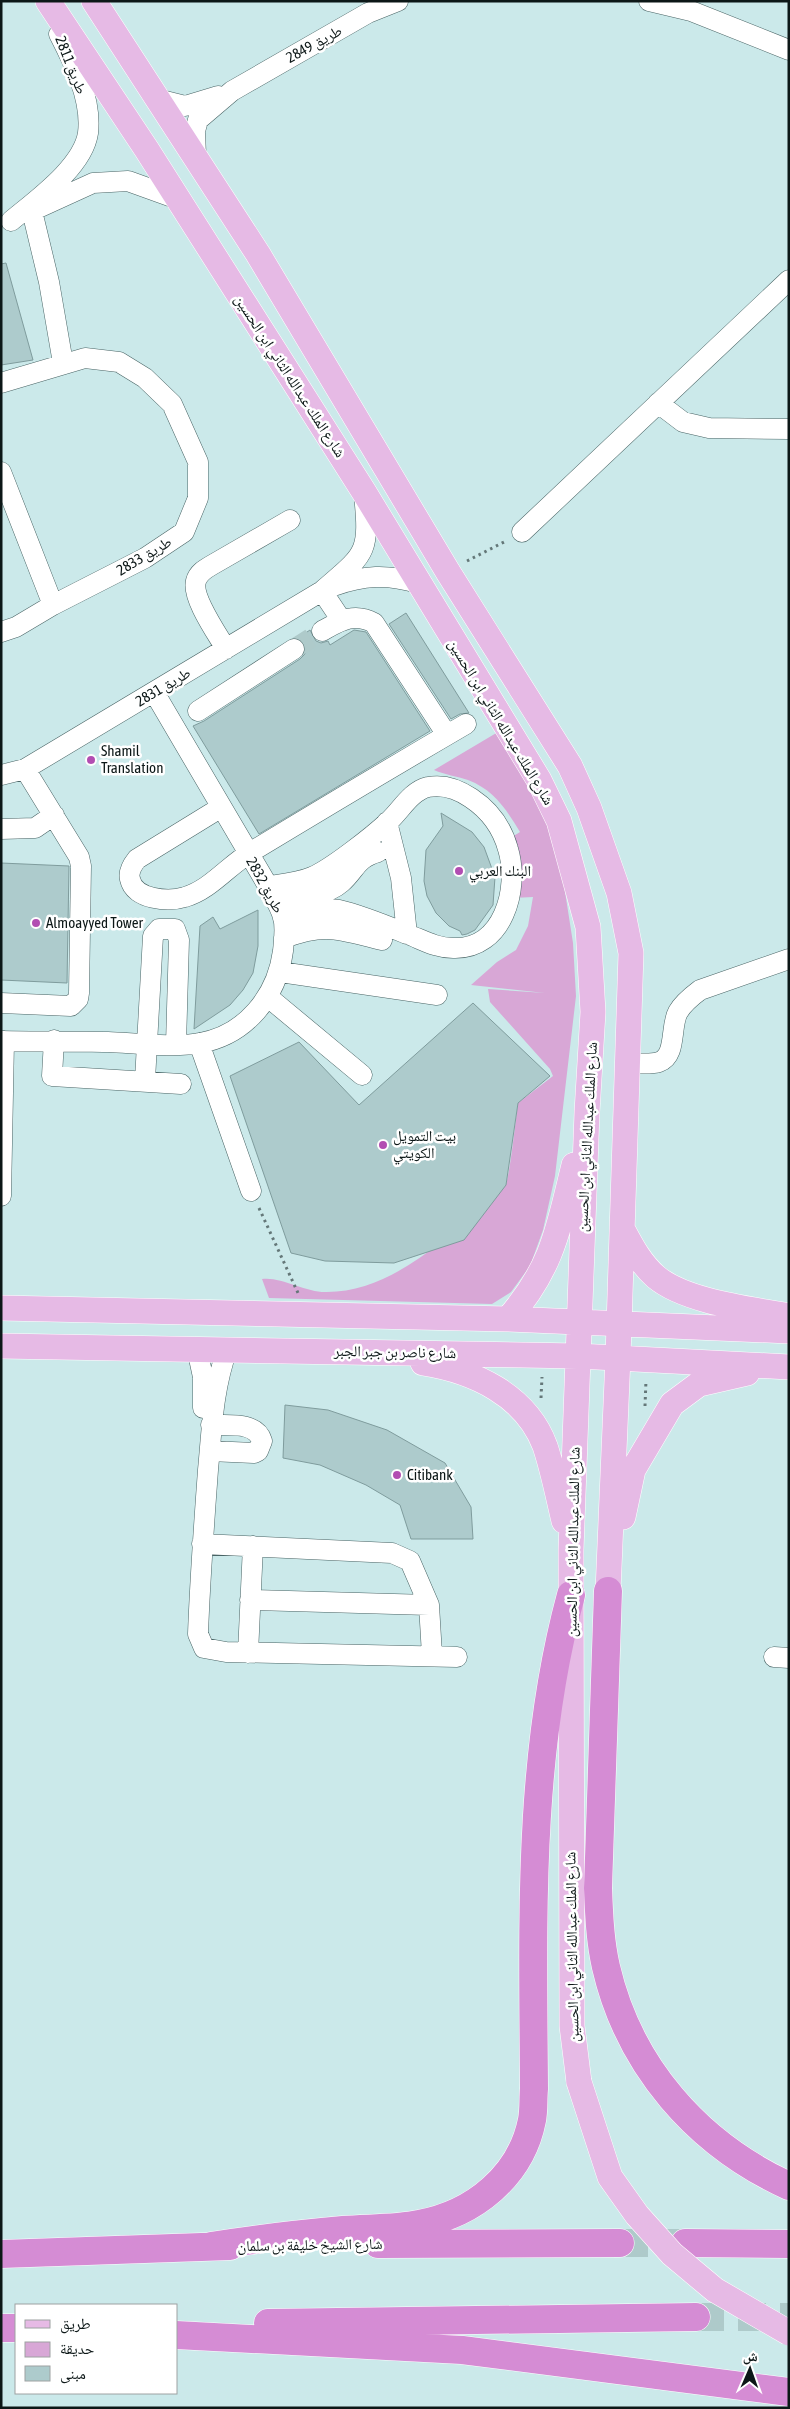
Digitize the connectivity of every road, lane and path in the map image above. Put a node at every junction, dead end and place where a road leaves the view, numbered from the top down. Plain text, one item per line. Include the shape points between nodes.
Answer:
1 (43, 1) edge
2 (48, 1) edge
3 (94, 1) edge
4 (398, 1) edge
5 (648, 1) edge
6 (789, 50) edge
7 (232, 91) junction
8 (157, 99) junction
9 (196, 156) junction
10 (178, 199) junction
11 (32, 211) junction
12 (6, 224) edge
13 (789, 280) edge
14 (63, 363) junction
15 (1, 383) edge
16 (658, 404) junction
17 (789, 429) edge
18 (1, 472) edge
19 (364, 492) junction
20 (290, 520) dead end
21 (522, 532) joint
22 (448, 572) junction
23 (418, 583) junction
24 (316, 594) junction
25 (53, 605) junction
26 (1, 632) edge
27 (226, 649) junction
28 (294, 649) tunnel mouth
29 (154, 692) junction
30 (198, 711) dead end
31 (466, 724) dead end
32 (447, 735) junction
33 (25, 769) junction
34 (1, 775) edge
35 (220, 808) junction
36 (54, 815) junction
37 (388, 822) junction
38 (1, 829) edge
39 (378, 852) dead end
40 (248, 854) junction
41 (271, 892) junction
42 (283, 918) junction
43 (407, 934) junction
44 (284, 938) junction
45 (382, 940) dead end
46 (789, 959) edge
47 (280, 972) junction
48 (437, 995) dead end
49 (268, 997) junction
50 (1, 1004) edge
51 (54, 1040) junction
52 (3, 1041) edge
53 (147, 1044) junction
54 (176, 1044) junction
55 (200, 1044) junction
56 (627, 1063) junction
57 (362, 1075) dead end
58 (145, 1080) junction
59 (181, 1084) dead end
60 (2, 1085) edge
61 (587, 1112) junction
62 (251, 1191) joint
63 (1, 1196) edge
64 (622, 1230) junction
65 (1, 1308) edge
66 (308, 1314) junction
67 (789, 1316) edge
68 (508, 1319) junction
69 (579, 1322) junction
70 (619, 1324) junction
71 (789, 1331) edge
72 (1, 1346) edge
73 (197, 1349) junction
74 (227, 1350) junction
75 (341, 1352) junction
76 (578, 1356) junction
77 (618, 1357) junction
78 (789, 1368) edge
79 (211, 1425) junction
80 (210, 1451) junction
81 (205, 1489) junction
82 (202, 1544) junction
83 (253, 1546) junction
84 (571, 1550) junction
85 (608, 1591) junction
86 (571, 1595) junction
87 (250, 1600) junction
88 (429, 1605) junction
89 (248, 1653) junction
90 (432, 1656) junction
91 (457, 1657) dead end
92 (789, 2186) edge
93 (620, 2242) tunnel mouth
94 (685, 2243) tunnel mouth
95 (789, 2244) edge
96 (211, 2246) junction
97 (1, 2254) edge
98 (696, 2317) tunnel mouth
99 (178, 2325) edge
100 (1, 2328) edge
101 (15, 2328) edge
102 (789, 2333) edge
103 (178, 2335) edge
104 (789, 2392) edge

1 - 12 street, طريق 2811 via 76,68 86,102 88,133 77,159 52,187
2 - 10 main road, شارع الملك عبدالله الثاني ابن الحسين
3 - 8 main road
4 - 7 street, طريق 2849 via 368,13
5 - 6 street via 691,10
7 - 8 street, طريق 2849 via 185,106
7 - 9 street, طريق 2849 via 198,120
8 - 9 main road
9 - 22 main road
10 - 11 street, طريق 2811 via 128,181 93,183
10 - 19 main road, شارع الملك عبدالله الثاني ابن الحسين
11 - 12 street, طريق 2811
11 - 14 street
13 - 16 street
14 - 15 street, طريق 2833
14 - 25 street, طريق 2833 via 85,358 119,362 145,378 172,404 198,462 198,498 184,532 145,558
16 - 17 street via 683,422 708,428
16 - 21 street
18 - 25 street
19 - 23 main road, شارع الملك عبدالله الثاني ابن الحسين
19 - 24 street, طريق 2831 via 368,532 362,551 350,567
20 - 27 street via 200,572 196,580 194,589
21 - 22 path
22 - 56 main road via 570,766 590,808 619,893 631,953
23 - 24 street, طريق 2831 via 376,575 352,579
23 - 61 main road, شارع الملك عبدالله الثاني ابن الحسين via 539,780 561,829 588,928 593,1012
24 - 27 street, طريق 2831
24 - 32 street via 331,626 359,617 374,623
25 - 26 street, طريق 2833
27 - 29 street, طريق 2831
28 - 30 street
29 - 33 street, طريق 2831
29 - 35 street, طريق 2832
31 - 32 street
32 - 40 street
33 - 34 street, طريق 2831
33 - 36 street
35 - 40 street, طريق 2832
35 - 40 street via 137,859 129,877 132,887 154,898 184,898 196,893
36 - 38 street via 35,828
36 - 50 street via 76,848 81,866 78,999 72,1006
37 - 41 street via 321,873
37 - 43 street via 401,878
37 - 43 street via 412,796 427,788 444,786 461,791 483,806 499,826 509,850 509,901 495,930 483,941 469,948 438,947
39 - 41 street via 363,858 332,890 322,893
40 - 41 street, طريق 2832
41 - 42 street, طريق 2832
42 - 43 street via 339,910
42 - 44 street, طريق 2832
44 - 45 street via 324,928
44 - 47 street, طريق 2832
46 - 56 street via 700,990 677,1013 670,1050 664,1059 652,1063
47 - 48 street
47 - 49 street, طريق 2832
49 - 55 street, طريق 2832 via 242,1024
49 - 57 street
51 - 52 street, طريق 2832
51 - 53 street, طريق 2832
51 - 58 street via 52,1076
52 - 60 street
53 - 54 street, طريق 2832
53 - 54 street via 153,936 165,928 175,930 179,940
53 - 58 street
54 - 55 street, طريق 2832
55 - 62 street
56 - 64 main road
58 - 59 street
60 - 63 street
61 - 68 main road via 553,1248 534,1285
61 - 69 main road, شارع الملك عبدالله الثاني ابن الحسين
62 - 66 path
64 - 67 main road via 639,1259 656,1277 672,1286 729,1306
64 - 70 main road
65 - 66 main road
66 - 68 main road
68 - 69 main road
69 - 70 main road
69 - 76 main road, شارع الملك عبدالله الثاني ابن الحسين
70 - 71 main road
70 - 77 main road
72 - 73 main road, شارع ناصر بن جبر الجبر
73 - 74 main road, شارع ناصر بن جبر الجبر
73 - 81 street via 203,1377 202,1483
74 - 75 main road, شارع ناصر بن جبر الجبر
74 - 79 street via 218,1375
75 - 76 main road, شارع ناصر بن جبر الجبر
75 - 84 main road via 444,1366 487,1382 516,1402 529,1416 544,1445
76 - 77 main road, شارع ناصر بن جبر الجبر
76 - 84 main road, شارع الملك عبدالله الثاني ابن الحسين
77 - 78 main road, شارع ناصر بن جبر الجبر
77 - 85 main road
78 - 85 main road via 750,1372 699,1384 672,1404 633,1470
79 - 80 street
79 - 80 street via 248,1427 255,1430 262,1441 254,1453
80 - 81 street
81 - 82 street
82 - 83 street
82 - 89 street via 198,1634 204,1648
83 - 87 street
83 - 88 street via 392,1553 410,1560
84 - 86 main road, شارع الملك عبدالله الثاني ابن الحسين
85 - 92 highway via 598,1888 604,1956 617,2005 632,2041 654,2077 679,2108 708,2137 741,2161
86 - 96 highway via 553,1681 536,1826 532,1892 534,2090 532,2120 522,2151 504,2178 486,2195 450,2217 418,2225 306,2233
86 - 102 main road, شارع الملك عبدالله الثاني ابن الحسين, bridge via 571,2016 579,2082 610,2177 636,2215 672,2254 715,2290
87 - 88 street
87 - 89 street
88 - 90 street
89 - 90 street
90 - 91 street
93 - 96 highway, شارع الشيخ خليفة بن سلمان
94 - 95 highway
96 - 97 highway, شارع الشيخ خليفة بن سلمان
98 - 99 highway
100 - 101 highway
103 - 104 highway via 462,2350

